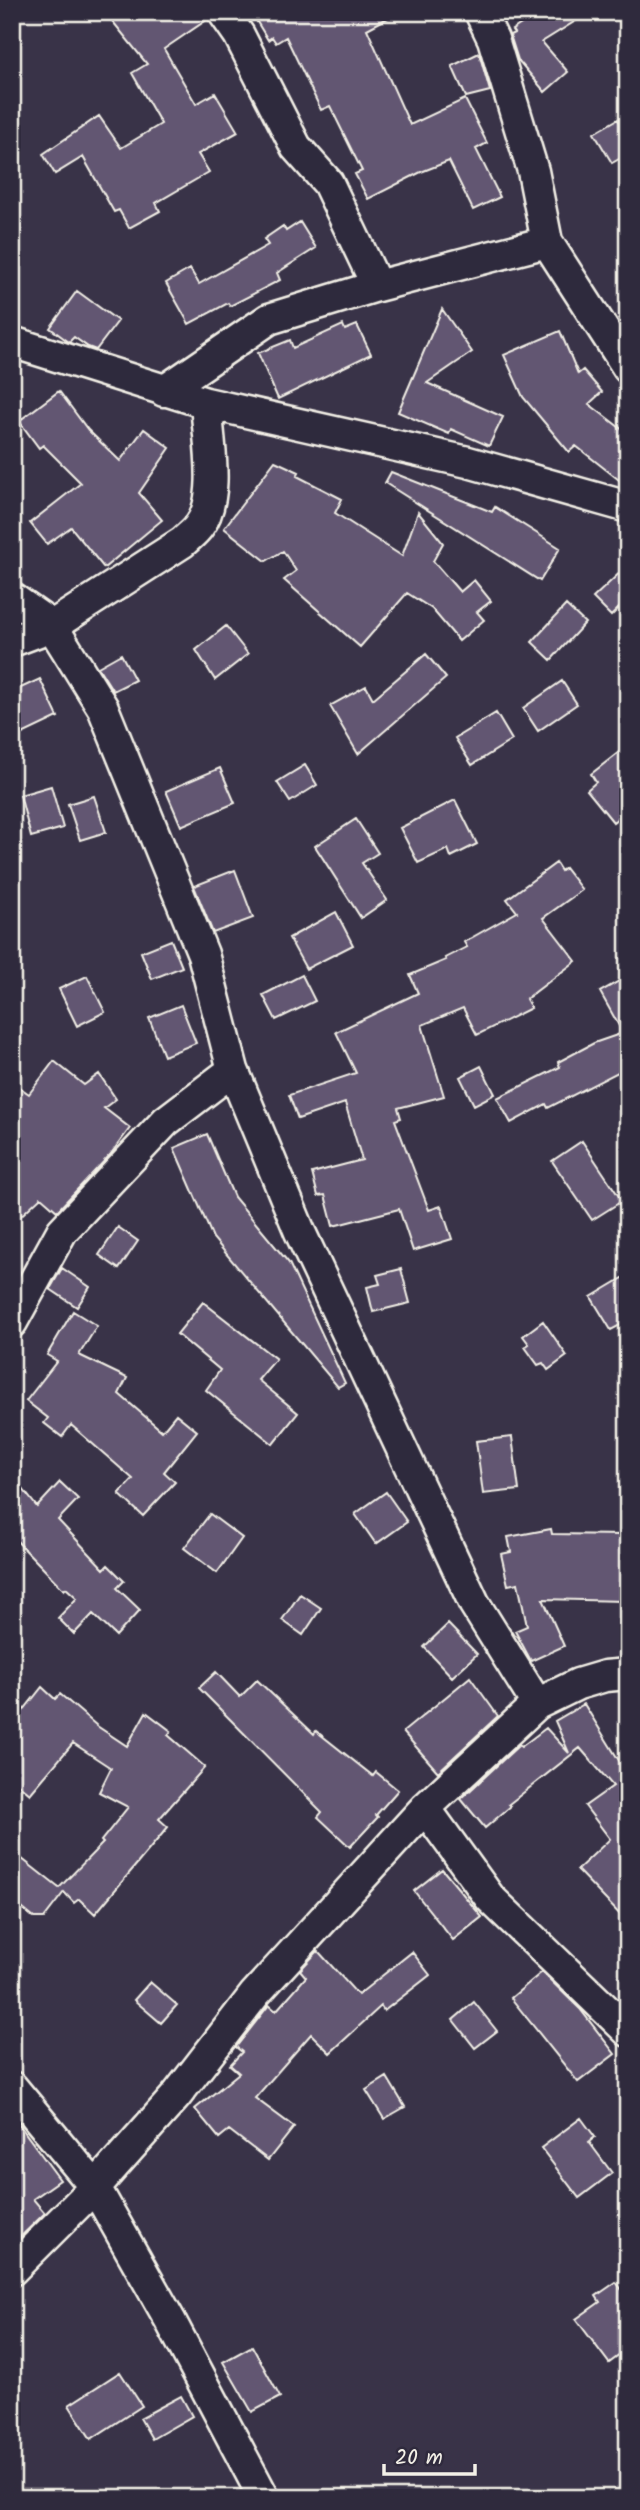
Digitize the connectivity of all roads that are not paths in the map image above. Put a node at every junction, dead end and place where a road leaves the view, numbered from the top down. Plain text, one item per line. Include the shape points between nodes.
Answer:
1 (223, 12) edge
2 (480, 12) edge
3 (547, 242) junction
4 (377, 286) junction
5 (12, 342) edge
6 (627, 364) edge
7 (164, 391) junction
8 (206, 403) junction
9 (628, 507) edge
10 (12, 598) edge
11 (52, 626) junction
12 (12, 641) edge
13 (233, 1070) junction
14 (12, 1322) edge
15 (628, 1674) edge
16 (537, 1703) junction
17 (425, 1808) junction
18 (628, 2031) edge
19 (12, 2087) edge
20 (95, 2188) junction
21 (12, 2270) edge
22 (264, 2498) edge

1 - 4 street via 296,147 328,183
2 - 3 street via 493,39 533,171
3 - 4 street
3 - 6 street
4 - 7 street via 269,319
5 - 7 street
7 - 8 street
8 - 9 street via 468,462
8 - 11 street via 212,482 210,504 200,526 183,542
10 - 11 street
11 - 12 street
11 - 13 street via 103,708 203,954
13 - 14 street via 166,1121 62,1231
13 - 16 street via 300,1232 474,1603
15 - 16 street via 579,1684
16 - 17 street
17 - 18 street via 489,1898
17 - 20 street via 255,1994
19 - 20 street
20 - 21 street
20 - 22 street

